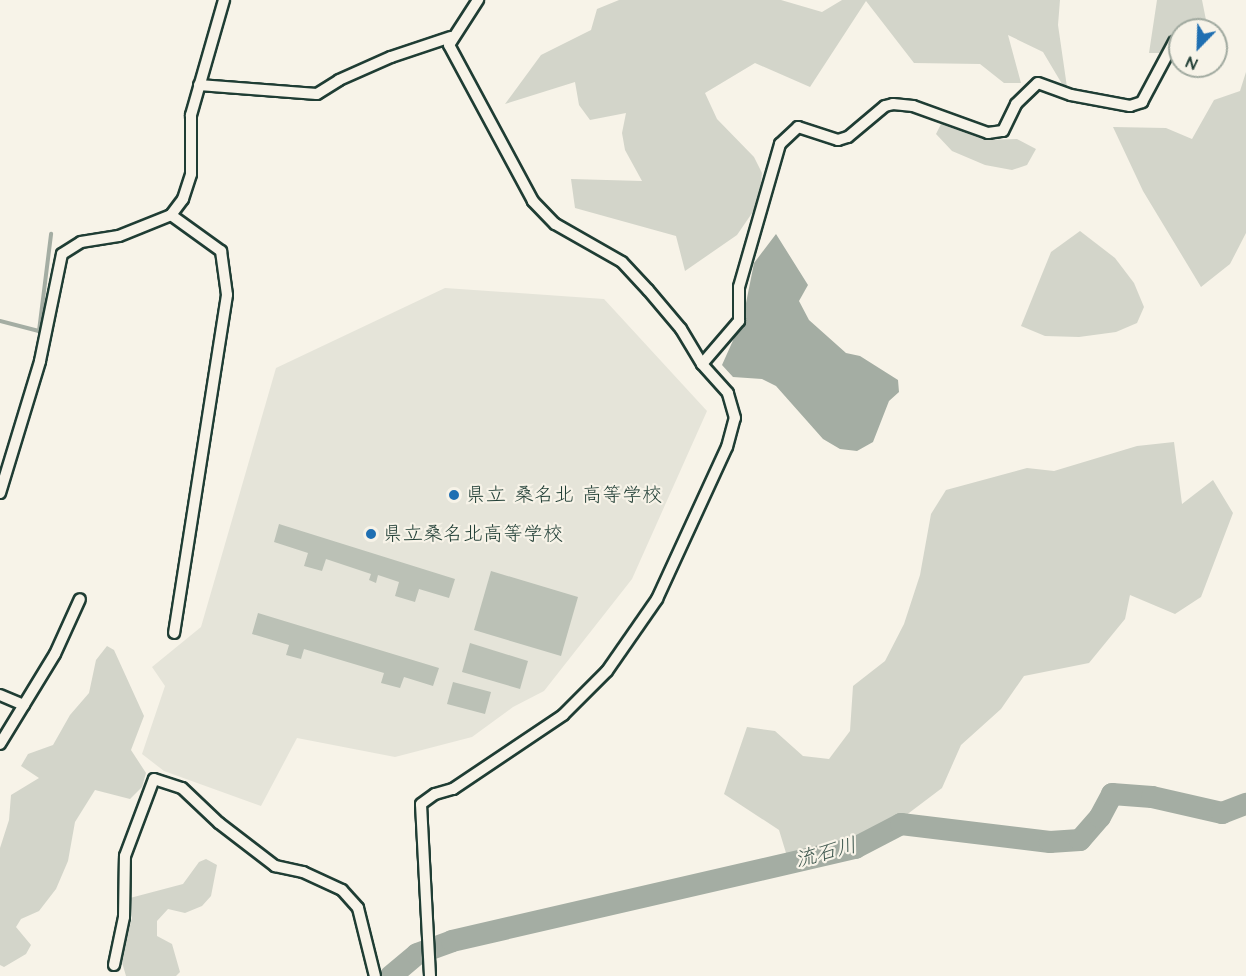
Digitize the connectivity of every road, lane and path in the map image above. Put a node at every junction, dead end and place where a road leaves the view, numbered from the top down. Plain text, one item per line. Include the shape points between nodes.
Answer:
1 (224, 0) edge
2 (478, 0) edge
3 (452, 37) junction
4 (1168, 53) edge
5 (199, 85) junction
6 (171, 215) junction
7 (702, 364) junction
8 (0, 493) edge
9 (80, 599) dead end
10 (174, 633) dead end
11 (0, 695) edge
12 (24, 705) junction
13 (0, 744) edge
14 (114, 965) dead end
15 (375, 976) edge
16 (430, 976) edge

1 - 5 street
2 - 3 street via 467,24
3 - 5 street via 392,57 316,94
3 - 7 street via 453,54 543,215 622,262 681,328
4 - 7 street via 1142,102 1130,106 1071,96 1038,83 1016,104 1003,130 988,133 913,106 893,104 838,140 798,127 780,144 739,287 739,321
5 - 6 street via 190,123 191,174 183,199
6 - 8 street via 119,236 81,242 62,254 40,361
6 - 10 street via 221,250 227,295
7 - 16 street via 728,393 734,407 733,431 657,599 607,671 580,702 453,789 435,794 421,804
9 - 12 street via 55,654
11 - 12 street
12 - 13 street
14 - 15 street via 124,917 126,856 154,778 182,788 219,824 275,867 303,872 342,890 358,908

